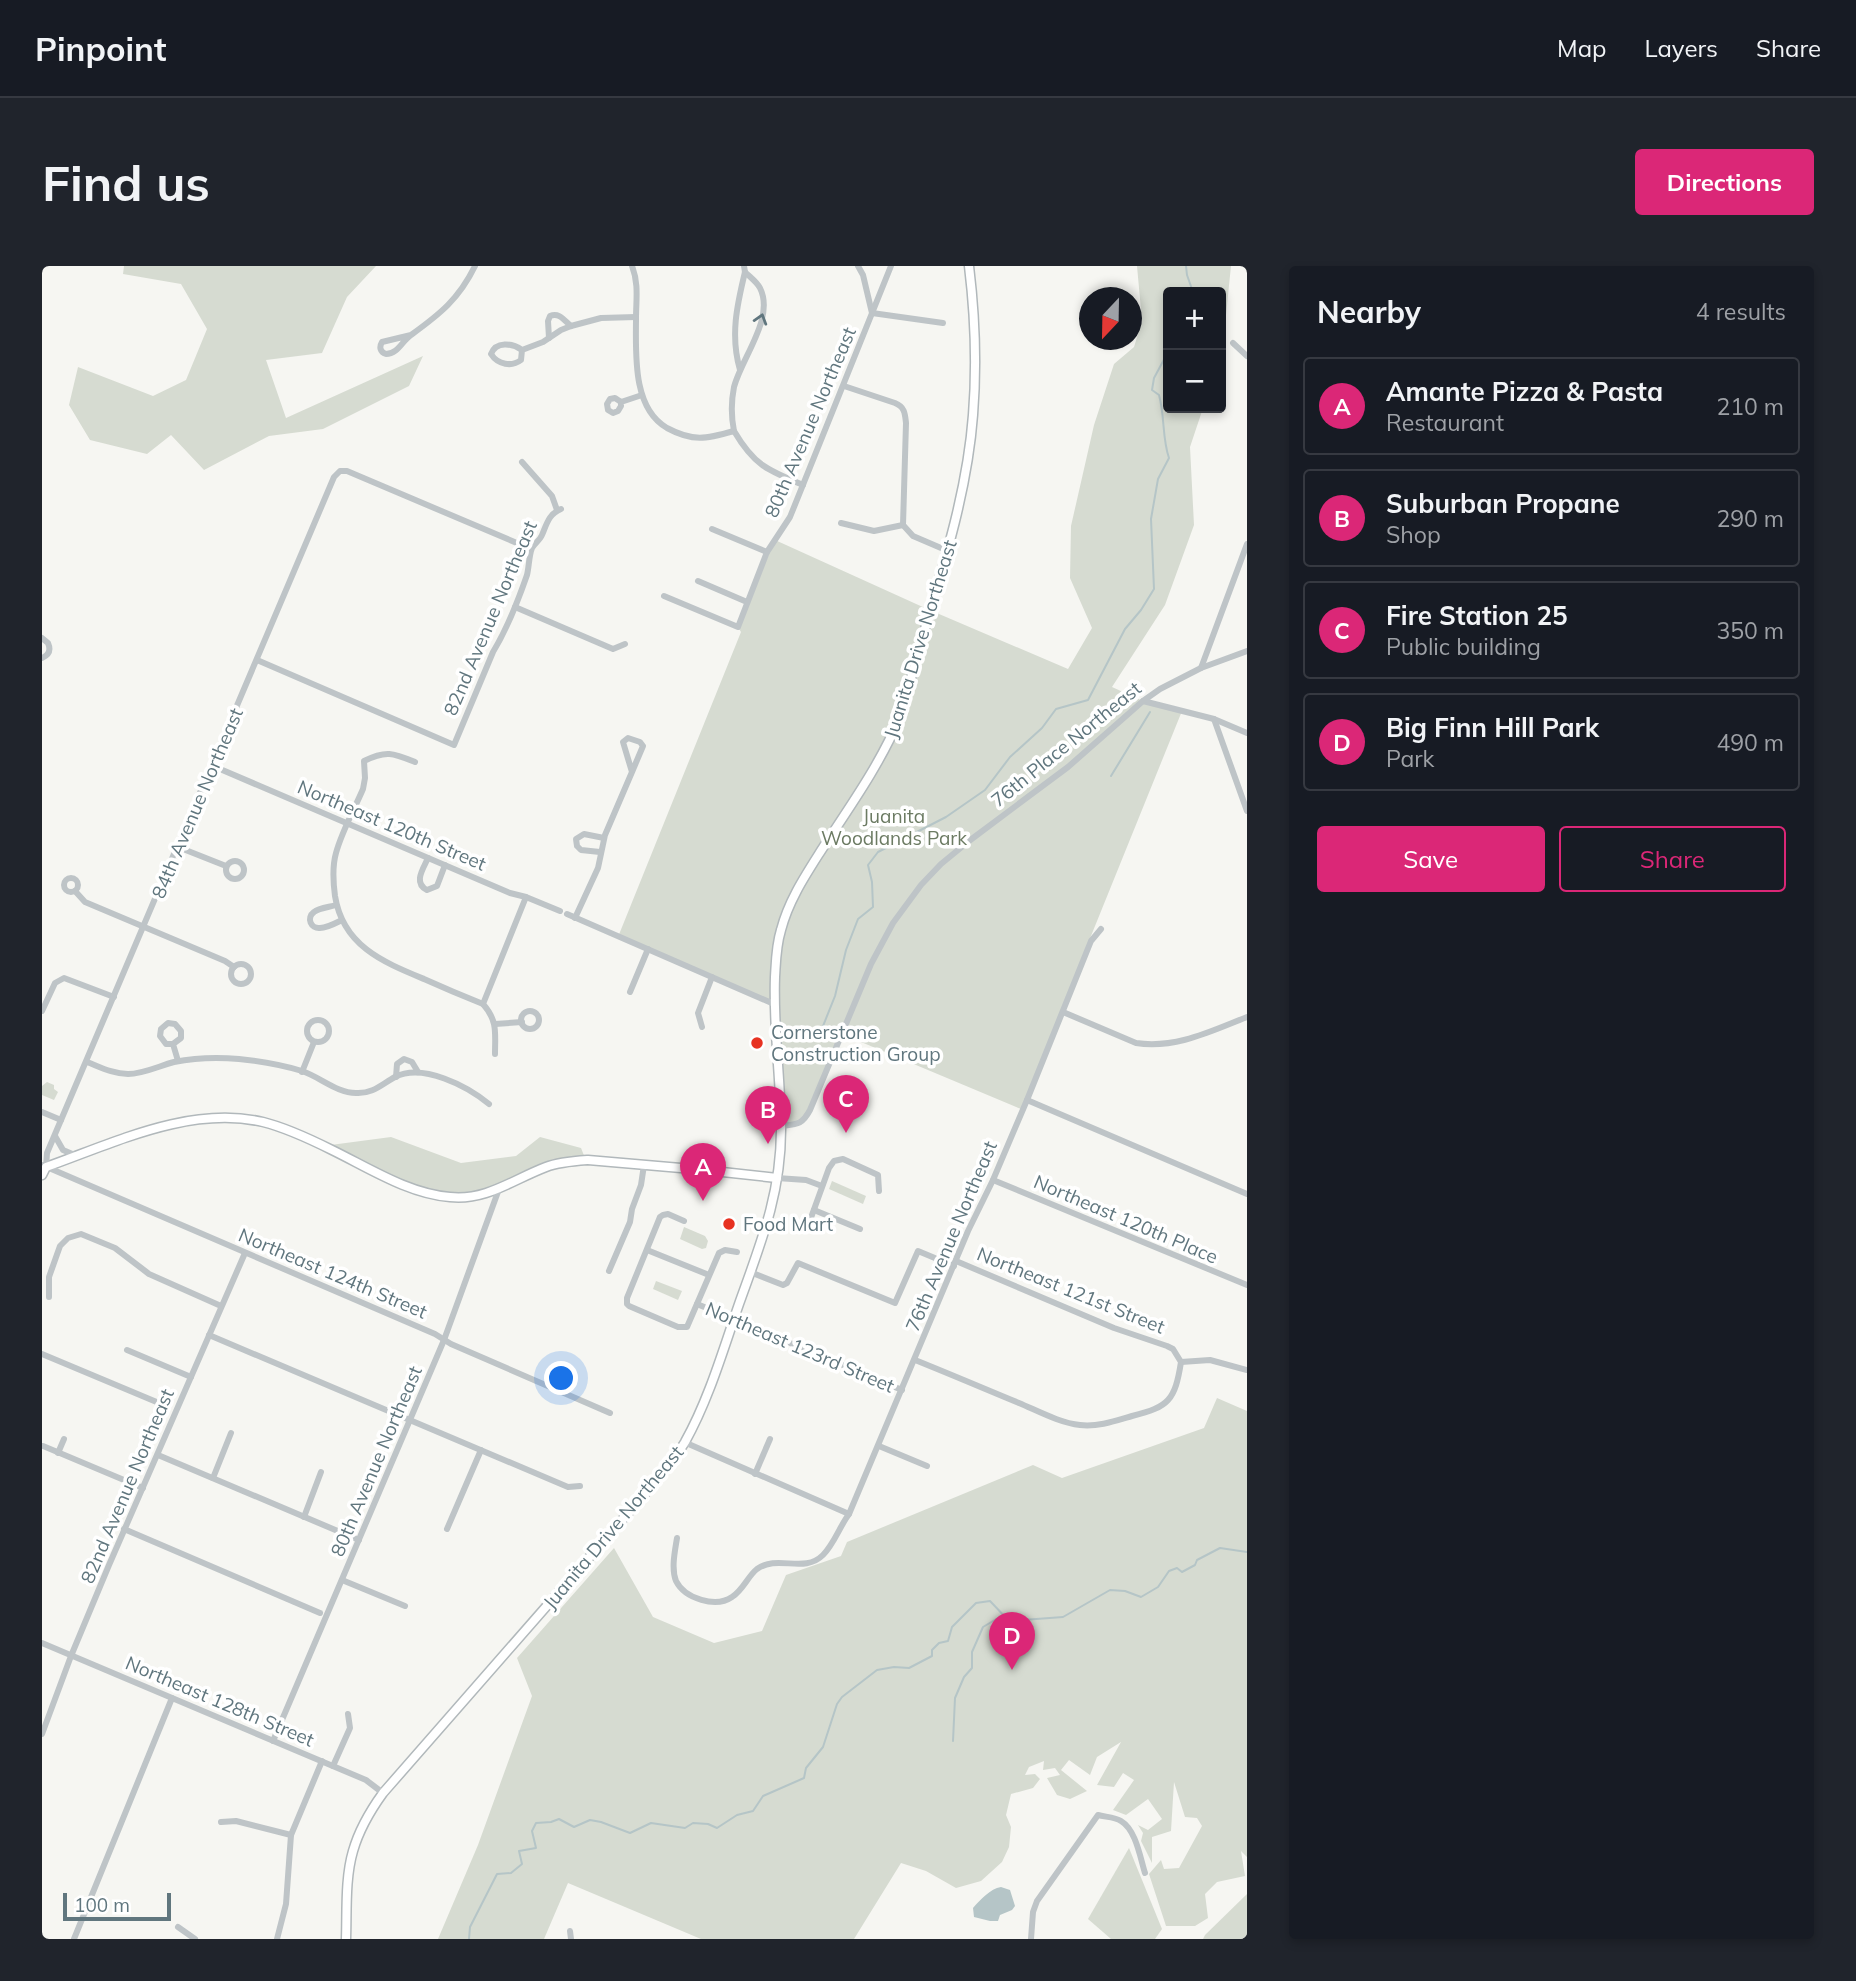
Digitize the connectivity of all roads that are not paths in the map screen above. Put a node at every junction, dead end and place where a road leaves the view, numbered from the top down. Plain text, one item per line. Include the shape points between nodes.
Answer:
1 (475, 266) edge
2 (632, 266) edge
3 (858, 266) edge
4 (891, 266) edge
5 (969, 266) edge
6 (744, 269) edge
7 (872, 313) junction
8 (636, 317) junction
9 (943, 323) dead end
10 (571, 326) junction
11 (411, 335) junction
12 (549, 338) junction
13 (1233, 343) dead end
14 (522, 350) junction
15 (1247, 356) edge
16 (740, 370) junction
17 (844, 386) junction
18 (642, 395) junction
19 (621, 402) dead end
20 (734, 431) junction
21 (522, 462) dead end
22 (803, 485) junction
23 (841, 523) dead end
24 (903, 525) junction
25 (712, 529) dead end
26 (1247, 544) edge
27 (531, 549) junction
28 (948, 551) junction
29 (767, 552) junction
30 (698, 581) dead end
31 (664, 596) dead end
32 (747, 602) junction
33 (515, 607) junction
34 (42, 638) edge
35 (625, 645) dead end
36 (1247, 651) edge
37 (42, 658) edge
38 (257, 660) junction
39 (1200, 668) junction
40 (1143, 701) junction
41 (1214, 719) junction
42 (1247, 733) edge
43 (415, 762) dead end
44 (213, 766) junction
45 (632, 772) junction
46 (1247, 811) edge
47 (348, 823) junction
48 (604, 838) junction
49 (178, 846) junction
50 (600, 852) junction
51 (428, 858) junction
52 (226, 866) dead end
53 (445, 866) junction
54 (75, 891) dead end
55 (526, 897) junction
56 (337, 905) junction
57 (341, 916) junction
58 (575, 918) junction
59 (144, 927) junction
60 (1101, 929) dead end
61 (648, 949) junction
62 (234, 967) dead end
63 (712, 977) junction
64 (630, 992) dead end
65 (114, 997) junction
66 (483, 1004) junction
67 (774, 1004) junction
68 (42, 1011) edge
69 (1062, 1013) junction
70 (1247, 1017) edge
71 (522, 1022) dead end
72 (495, 1024) junction
73 (702, 1027) dead end
74 (314, 1042) dead end
75 (173, 1044) dead end
76 (495, 1054) dead end
77 (87, 1062) junction
78 (178, 1062) junction
79 (302, 1072) junction
80 (418, 1072) junction
81 (396, 1077) junction
82 (1027, 1100) junction
83 (489, 1104) dead end
84 (42, 1112) edge
85 (61, 1120) junction
86 (781, 1126) junction
87 (55, 1136) junction
88 (77, 1156) junction
89 (644, 1165) junction
90 (44, 1169) edge
91 (778, 1178) junction
92 (993, 1180) junction
93 (822, 1186) junction
94 (499, 1189) junction
95 (879, 1191) dead end
96 (1247, 1194) edge
97 (814, 1210) junction
98 (684, 1221) dead end
99 (808, 1226) dead end
100 (860, 1229) dead end
101 (647, 1250) junction
102 (737, 1252) dead end
103 (245, 1253) junction
104 (956, 1264) junction
105 (609, 1271) dead end
106 (750, 1272) junction
107 (709, 1276) junction
108 (1247, 1286) edge
109 (49, 1297) dead end
110 (697, 1304) junction
111 (221, 1306) junction
112 (734, 1319) junction
113 (209, 1335) junction
114 (444, 1340) junction
115 (127, 1350) dead end
116 (42, 1354) edge
117 (915, 1360) junction
118 (1181, 1362) junction
119 (1247, 1370) edge
120 (191, 1377) junction
121 (902, 1390) junction
122 (159, 1404) dead end
123 (610, 1413) dead end
124 (409, 1420) junction
125 (231, 1433) dead end
126 (64, 1439) dead end
127 (770, 1439) dead end
128 (684, 1442) junction
129 (43, 1446) edge
130 (879, 1446) junction
131 (481, 1450) junction
132 (58, 1453) junction
133 (158, 1455) junction
134 (927, 1466) dead end
135 (321, 1472) dead end
136 (755, 1474) junction
137 (212, 1478) junction
138 (580, 1486) dead end
139 (143, 1488) junction
140 (849, 1514) junction
141 (304, 1517) junction
142 (447, 1528) dead end
143 (124, 1529) junction
144 (677, 1538) dead end
145 (359, 1540) junction
146 (342, 1580) junction
147 (405, 1605) dead end
148 (320, 1613) dead end
149 (42, 1643) edge
150 (71, 1656) junction
151 (172, 1698) junction
152 (348, 1714) dead end
153 (42, 1734) edge
154 (273, 1741) junction
155 (322, 1761) junction
156 (333, 1766) junction
157 (383, 1793) junction
158 (221, 1822) dead end
159 (291, 1835) junction
160 (1144, 1873) dead end
161 (178, 1927) dead end
162 (74, 1939) edge
163 (195, 1939) edge
164 (276, 1939) edge
165 (346, 1939) edge
166 (1031, 1939) edge

1 - 11 street via 449,306
2 - 8 street via 638,285
3 - 7 street
4 - 7 street, 80th Avenue Northeast
5 - 28 main road, Juanita Drive Northeast via 975,343 973,416
6 - 16 street via 734,325
16 -> 6 street via 764,307 758,284
7 - 9 street
7 - 17 street, 80th Avenue Northeast
8 - 10 street via 601,318
8 - 18 street
10 - 12 street
10 - 12 street via 560,316 550,316
11 - 11 street via 393,353 382,351 382,342
12 - 14 street
13 - 15 street
14 - 14 street via 521,360 512,365 491,354 499,344
16 - 20 street via 732,402
17 - 22 street, 80th Avenue Northeast
17 - 24 street via 899,404 905,411
18 - 19 street
18 - 20 street via 662,425 685,436 711,438
20 - 22 street via 754,460
21 - 27 street, 82nd Avenue Northeast via 559,510
22 - 29 street, 80th Avenue Northeast via 790,517
23 - 24 street via 874,531
24 - 28 street via 913,536
25 - 29 street
26 - 39 street
27 - 33 street, 82nd Avenue Northeast
27 - 38 street, 84th Avenue Northeast via 340,471
28 - 67 main road, Juanita Drive Northeast via 890,740 788,909 777,947
29 - 32 street, 80th Avenue Northeast
30 - 32 street
31 - 32 street, 80th Avenue Northeast via 738,627
33 - 35 street via 613,649
33 - 38 street, 82nd Avenue Northeast via 454,745
34 - 37 street via 49,650
36 - 39 street, 76th Place Northeast
38 - 44 street, 84th Avenue Northeast
39 - 40 street, 76th Place Northeast
40 - 41 street
40 - 86 street, 76th Place Northeast via 921,885 871,964 805,1120
41 - 42 street
41 - 46 street
43 - 47 street via 393,753 364,761 363,789
44 - 47 street, Northeast 120th Street
44 - 49 street, 84th Avenue Northeast
45 - 45 street via 643,746 628,738 623,741
45 - 48 street
47 - 51 street, Northeast 120th Street
47 - 56 street via 333,868
48 - 50 street
48 - 50 street via 584,834 576,839 581,850
49 - 52 street
49 - 59 street, 84th Avenue Northeast
50 - 58 street
51 - 53 street, Northeast 120th Street
51 - 53 street via 420,877 422,888 437,886
53 - 55 street, Northeast 120th Street
54 - 59 street via 85,902
55 - 58 street, Northeast 120th Street
55 - 66 street
56 - 57 street
56 - 57 street via 315,912 310,922 319,928
57 - 66 street via 368,952
58 - 61 street, Northeast 120th Street
59 - 62 street
59 - 65 street, 84th Avenue Northeast
60 - 69 street, 76th Avenue Northeast via 1091,941
61 - 63 street, Northeast 120th Street
61 - 64 street
63 - 67 street, Northeast 120th Street
63 - 73 street via 698,1013
65 - 68 street via 64,978 55,983
65 - 77 street, 84th Avenue Northeast
66 - 72 street
67 - 86 main road, Juanita Drive Northeast
69 - 70 street via 1149,1045 1189,1039
69 - 82 street, 76th Avenue Northeast
71 - 72 street
72 - 76 street
74 - 79 street
75 - 78 street
77 - 78 street via 132,1074
77 - 85 street, 84th Avenue Northeast
78 - 79 street via 239,1059
79 - 81 street via 357,1093 380,1088
80 - 81 street
80 - 81 street via 404,1059 397,1064
80 - 83 street via 475,1093
82 - 92 street, 76th Avenue Northeast
82 - 96 street
84 - 85 street
85 - 87 street, 84th Avenue Northeast
86 - 91 main road, Juanita Drive Northeast
87 - 88 street via 63,1150
87 - 90 street, 84th Avenue Northeast
88 - 90 main road
88 - 94 main road via 181,1121 244,1119 280,1127 424,1192 454,1198
89 - 91 main road
89 - 94 main road via 575,1161 547,1167
89 - 105 street via 642,1185
90 - 103 street, Northeast 124th Street
91 - 93 street
91 - 106 main road, Juanita Drive Northeast
92 - 104 street, 76th Avenue Northeast
92 - 108 street, Northeast 120th Place
93 - 95 street via 834,1161 842,1159 878,1175
93 - 97 street
94 - 114 street, 80th Avenue Northeast
97 - 99 street
97 - 100 street
98 - 101 street via 663,1214
101 - 107 street
101 - 110 street via 626,1302 629,1306 678,1328 689,1324
102 - 107 street via 719,1253
103 - 111 street, 82nd Avenue Northeast
103 - 114 street, Northeast 124th Street
104 - 106 street, Northeast 121st Street via 918,1251 895,1303 798,1263 783,1285
104 - 117 street, 76th Avenue Northeast
104 - 118 street, Northeast 121st Street via 1167,1346
106 - 112 main road, Juanita Drive Northeast
107 - 110 street
109 - 111 street via 49,1277 60,1246 81,1234 115,1248 149,1274
110 - 112 street, Northeast 123rd Street
111 - 113 street, 82nd Avenue Northeast
112 - 121 street, Northeast 123rd Street
112 - 128 main road, Juanita Drive Northeast
113 - 120 street, 82nd Avenue Northeast
113 - 124 street
114 - 123 street, Northeast 124th Street
114 - 124 street, 80th Avenue Northeast
115 - 120 street
116 - 122 street
117 - 118 street via 1081,1425 1104,1424 1162,1406 1172,1394
117 - 121 street, 76th Avenue Northeast
118 - 119 street via 1210,1360
120 - 133 street, 82nd Avenue Northeast
121 - 130 street, 76th Avenue Northeast
124 - 131 street
124 - 145 street, 80th Avenue Northeast
125 - 137 street
126 - 132 street
127 - 136 street
128 - 136 street
128 - 157 main road, Juanita Drive Northeast via 630,1512
129 - 132 street
130 - 134 street
130 - 140 street, 76th Avenue Northeast
131 - 138 street via 568,1488
131 - 142 street
132 - 139 street
133 - 137 street
133 - 139 street, 82nd Avenue Northeast
135 - 141 street
136 - 140 street
137 - 141 street
139 - 143 street, 82nd Avenue Northeast
140 - 144 street, 76th Avenue Northeast via 824,1554 809,1563 767,1564 733,1597 715,1602 690,1594 676,1581
141 - 145 street
143 - 148 street
143 - 150 street, 82nd Avenue Northeast
145 - 146 street, 80th Avenue Northeast
146 - 147 street
146 - 154 street, 80th Avenue Northeast
149 - 150 street, Northeast 128th Street
150 - 151 street, Northeast 128th Street
150 - 153 street, 82nd Avenue Northeast
151 - 154 street, Northeast 128th Street
151 - 162 street
152 - 156 street via 350,1728
154 - 155 street, Northeast 128th Street
155 - 156 street, Northeast 128th Street
155 - 159 street
156 - 157 street, Northeast 128th Street
157 - 165 main road, Juanita Drive Northeast via 352,1854
158 - 159 street via 236,1821
159 - 164 street via 286,1904
160 - 166 street via 1126,1825 1098,1815 1037,1901
161 - 163 street

